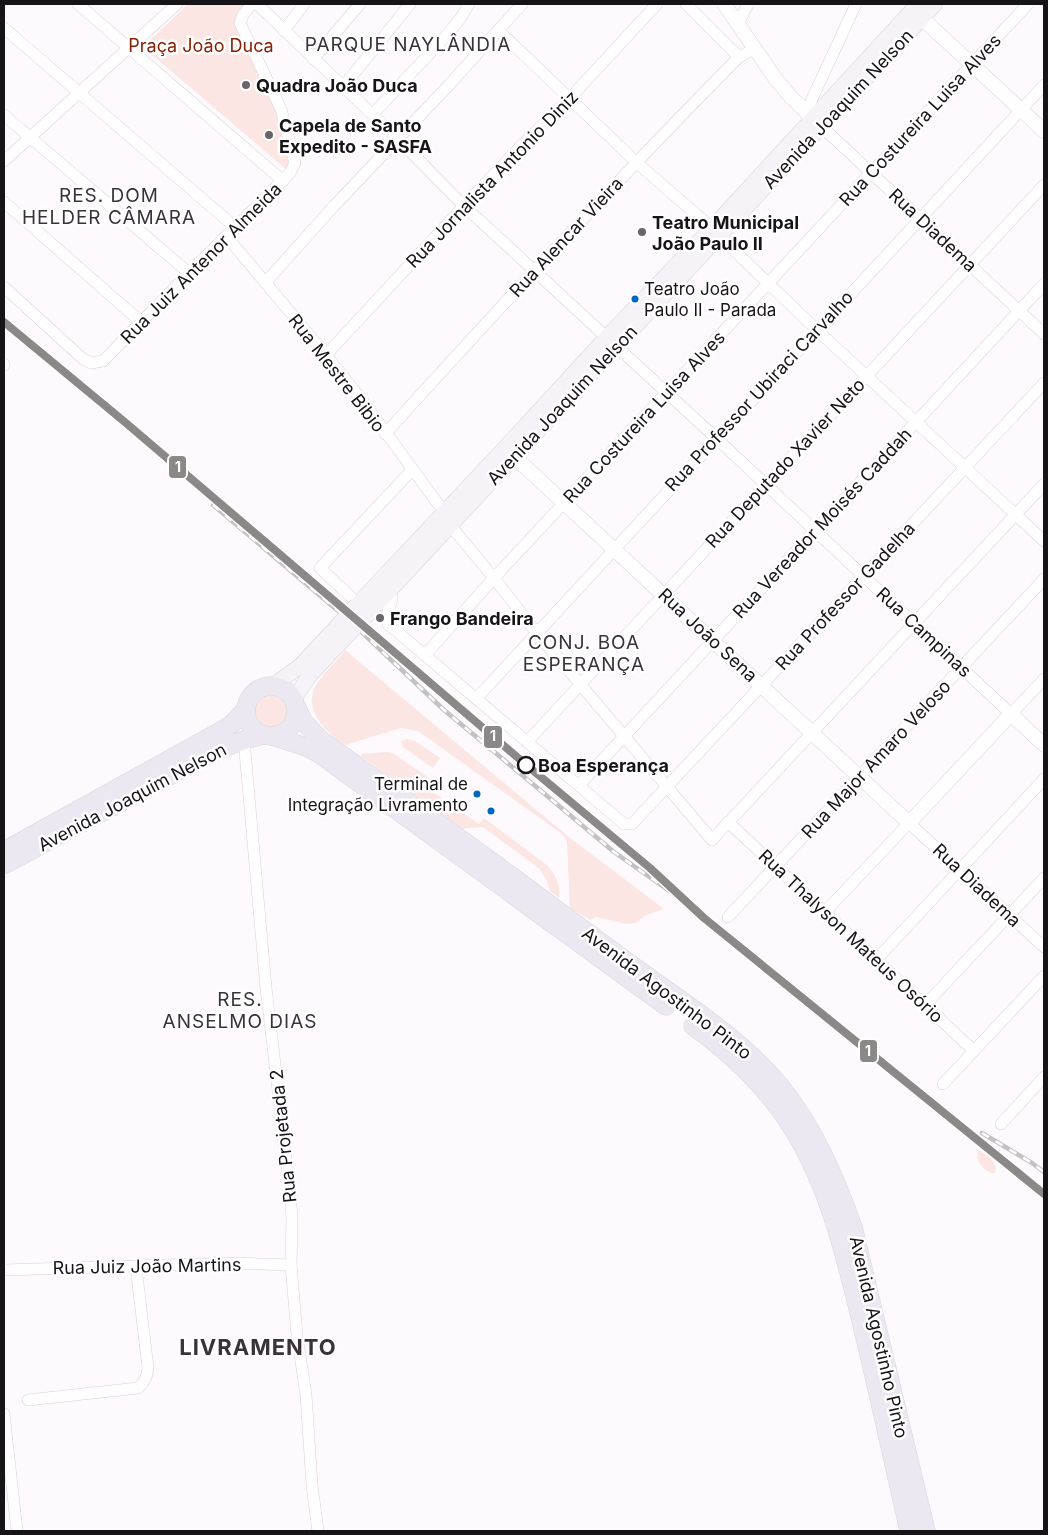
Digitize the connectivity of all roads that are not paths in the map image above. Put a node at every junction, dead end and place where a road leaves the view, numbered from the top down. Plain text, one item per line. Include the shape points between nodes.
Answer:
1 (78, 4) edge
2 (177, 4) edge
3 (252, 4) edge
4 (257, 4) edge
5 (304, 4) edge
6 (360, 4) edge
7 (410, 4) edge
8 (469, 4) edge
9 (522, 4) edge
10 (657, 4) edge
11 (686, 4) edge
12 (724, 4) edge
13 (748, 4) edge
14 (856, 4) edge
15 (935, 4) edge
16 (1028, 4) edge
17 (917, 11) edge
18 (738, 24) junction
19 (4, 28) edge
20 (498, 30) junction
21 (284, 31) junction
22 (129, 47) junction
23 (754, 49) junction
24 (739, 57) junction
25 (313, 59) junction
26 (972, 64) junction
27 (1044, 85) edge
28 (343, 87) junction
29 (79, 93) junction
30 (570, 98) junction
31 (1021, 110) junction
32 (373, 114) junction
33 (4, 115) edge
34 (813, 119) junction
35 (1044, 131) edge
36 (31, 138) junction
37 (398, 139) junction
38 (4, 161) edge
39 (636, 162) junction
40 (871, 173) junction
41 (283, 182) junction
42 (1044, 184) edge
43 (4, 202) edge
44 (464, 206) junction
45 (920, 218) junction
46 (236, 228) junction
47 (716, 232) junction
48 (226, 237) junction
49 (970, 264) junction
50 (534, 270) junction
51 (189, 273) junction
52 (265, 283) junction
53 (768, 283) junction
54 (1044, 284) edge
55 (4, 287) edge
56 (1019, 310) junction
57 (141, 322) junction
58 (817, 330) junction
59 (1044, 334) edge
60 (611, 342) junction
61 (326, 355) junction
62 (866, 376) junction
63 (1044, 383) edge
64 (666, 393) junction
65 (916, 422) junction
66 (386, 434) junction
67 (716, 438) junction
68 (509, 453) junction
69 (965, 467) junction
70 (412, 470) junction
71 (1044, 484) edge
72 (765, 485) junction
73 (564, 503) junction
74 (1016, 514) junction
75 (447, 518) junction
76 (815, 531) junction
77 (1044, 541) edge
78 (614, 548) junction
79 (863, 576) junction
80 (494, 578) junction
81 (1044, 579) edge
82 (391, 588) junction
83 (663, 594) junction
84 (359, 606) junction
85 (914, 624) junction
86 (536, 632) junction
87 (713, 640) junction
88 (333, 641) junction
89 (425, 655) junction
90 (961, 667) junction
91 (1044, 679) edge
92 (580, 683) junction
93 (274, 685) junction
94 (761, 685) junction
95 (476, 699) junction
96 (295, 703) junction
97 (246, 709) junction
98 (1011, 714) junction
99 (813, 732) junction
100 (268, 736) junction
101 (624, 736) junction
102 (244, 740) junction
103 (527, 742) junction
104 (1044, 745) edge
105 (860, 776) junction
106 (1044, 779) edge
107 (579, 785) junction
108 (668, 788) junction
109 (728, 822) junction
110 (909, 823) junction
111 (4, 851) edge
112 (4, 865) edge
113 (776, 866) junction
114 (960, 869) junction
115 (1044, 878) edge
116 (825, 912) junction
117 (1010, 915) junction
118 (728, 917) dead end
119 (1044, 947) edge
120 (876, 960) junction
121 (1044, 976) edge
122 (925, 1005) junction
123 (974, 1051) junction
124 (1044, 1077) edge
125 (943, 1084) dead end
126 (1001, 1124) dead end
127 (291, 1265) junction
128 (136, 1267) junction
129 (4, 1270) edge
130 (28, 1400) dead end
131 (4, 1414) edge
132 (17, 1531) edge
133 (318, 1531) edge
134 (909, 1531) edge
135 (926, 1531) edge

1 - 22 street
2 - 22 street
3 - 41 street, Rua Juiz Antenor Almeida via 240,23 281,109 295,163
4 - 21 street, Rua Campinas
5 - 21 street
6 - 25 street
7 - 28 street
8 - 32 street via 445,37
9 - 20 street
10 - 30 street, Rua Jornalista Antonio Diniz
11 - 24 street
12 - 18 street
13 - 18 street
14 - 34 street
15 - 17 main road, Avenida Joaquim Nelson
16 - 26 street, Rua Costureira Luisa Alves
17 - 26 street
17 - 34 main road, Avenida Joaquim Nelson
18 - 23 street
19 - 29 street
20 - 30 street
20 - 37 street
21 - 25 street, Rua Campinas
22 - 29 street
22 - 41 street
23 - 24 street, Rua Alencar Vieira
23 - 34 street via 784,90
24 - 39 street, Rua Alencar Vieira
25 - 28 street, Rua Campinas
26 - 31 street
26 - 40 street, Rua Costureira Luisa Alves
27 - 31 street, Rua Professor Ubiraci Carvalho
28 - 32 street, Rua Campinas
29 - 36 street
29 - 46 street
30 - 39 street
30 - 44 street, Rua Jornalista Antonio Diniz
31 - 35 street
31 - 45 street, Rua Professor Ubiraci Carvalho
32 - 37 street, Rua Campinas
33 - 36 street
34 - 40 street, Rua Diadema
34 - 47 main road, Avenida Joaquim Nelson
36 - 38 street
36 - 51 street
37 - 44 street, Rua Campinas
37 - 52 street
39 - 47 street
39 - 50 street, Rua Alencar Vieira
40 - 45 street, Rua Diadema
40 - 53 street, Rua Costureira Luisa Alves
41 - 46 street, Rua Juiz Antenor Almeida
42 - 49 street, Rua Deputado Xavier Neto
43 - 57 street
44 - 50 street, Rua Campinas
44 - 61 street, Rua Jornalista Antonio Diniz
45 - 49 street, Rua Diadema
45 - 58 street, Rua Professor Ubiraci Carvalho
46 - 48 street, Rua Juiz Antenor Almeida
47 - 53 street
47 - 60 main road, Avenida Joaquim Nelson
48 - 51 street, Rua Juiz Antenor Almeida
48 - 52 street, Rua Mestre Bibio
49 - 56 street, Rua Diadema
49 - 62 street, Rua Deputado Xavier Neto
50 - 60 street, Rua Campinas
50 - 66 street, Rua Alencar Vieira
51 - 57 street, Rua Juiz Antenor Almeida
52 - 61 street, Rua Mestre Bibio
53 - 58 street
53 - 64 street, Rua Costureira Luisa Alves
54 - 56 street, Rua Vereador Moisés Caddah
55 - 57 street, Rua Juiz Antenor Almeida via 90,363 103,361
56 - 59 street, Rua Diadema
56 - 65 street, Rua Vereador Moisés Caddah
58 - 62 street
58 - 67 street, Rua Professor Ubiraci Carvalho
60 - 64 street, Rua Campinas
60 - 68 main road, Avenida Joaquim Nelson
61 - 66 street, Rua Mestre Bibio
62 - 65 street
62 - 72 street, Rua Deputado Xavier Neto
63 - 69 street, Rua Professor Gadelha
64 - 67 street, Rua Campinas
64 - 73 street, Rua Costureira Luisa Alves
65 - 69 street
65 - 76 street, Rua Vereador Moisés Caddah
66 - 70 street, Rua Mestre Bibio
67 - 72 street, Rua Campinas
67 - 78 street, Rua Professor Ubiraci Carvalho
68 - 73 street, Rua João Sena
68 - 75 main road, Avenida Joaquim Nelson
69 - 74 street
69 - 79 street, Rua Professor Gadelha
70 - 75 street, Rua Mestre Bibio
70 - 84 street via 320,568
71 - 74 street
72 - 76 street, Rua Campinas
72 - 83 street, Rua Deputado Xavier Neto
73 - 78 street, Rua João Sena
73 - 80 street, Rua Costureira Luisa Alves
74 - 77 street
74 - 85 street
75 - 80 street, Rua Mestre Bibio
75 - 82 main road, Avenida Joaquim Nelson
75 - 84 main road, Avenida Joaquim Nelson
76 - 79 street, Rua Campinas
76 - 87 street, Rua Vereador Moisés Caddah
78 - 83 street, Rua João Sena
78 - 86 street, Rua Professor Ubiraci Carvalho
79 - 85 street, Rua Campinas
79 - 94 street, Rua Professor Gadelha
80 - 86 street, Rua Mestre Bibio
80 - 89 street, Rua Costureira Luisa Alves
81 - 90 street, Rua Major Amaro Veloso
82 - 84 main road, Avenida Joaquim Nelson
82 - 89 street via 392,600 386,617 388,624
83 - 87 street, Rua João Sena
83 - 92 street, Rua Deputado Xavier Neto
84 - 88 main road, Avenida Joaquim Nelson, bridge
85 - 90 street, Rua Campinas
85 - 99 street
86 - 92 street, Rua Mestre Bibio
86 - 95 street, Rua Professor Ubiraci Carvalho
87 - 94 street, Rua João Sena
87 - 101 street, Rua Vereador Moisés Caddah
88 - 93 main road, Avenida Joaquim Nelson
88 - 96 main road, Avenida Joaquim Nelson
89 - 95 street
90 - 98 street, Rua Campinas
90 - 105 street, Rua Major Amaro Veloso
91 - 98 street
92 - 101 street, Rua Mestre Bibio
92 - 103 street, Rua Deputado Xavier Neto
93 - 96 main road via 289,692
93 - 97 main road via 252,694
94 - 99 street, Rua João Sena
94 - 108 street, Rua Professor Gadelha
95 - 103 street
96 - 100 main road via 293,724 280,735
96 - 135 main road, Avenida Agostinho Pinto via 303,721 321,740 733,1039 782,1088 825,1157 853,1227
97 - 100 main road via 250,725
97 - 111 main road, Avenida Joaquim Nelson via 226,728
98 - 104 street
98 - 110 street
99 - 105 street, Rua João Sena
99 - 109 street
100 - 102 main road, Avenida Joaquim Nelson
100 - 134 main road, Avenida Agostinho Pinto via 318,753 710,1038 760,1085 793,1129 831,1210
101 - 107 street, Rua Vereador Moisés Caddah
101 - 108 street, Rua Mestre Bibio
102 - 112 main road, Avenida Joaquim Nelson via 194,762
102 - 127 street, Rua Projetada 2 via 266,988 290,1192
103 - 107 street
105 - 110 street, Rua João Sena
105 - 113 street, Rua Major Amaro Veloso
106 - 114 street
107 - 108 street, Rua Professor Gadelha via 624,824 632,824
108 - 109 street, Rua Mestre Bibio via 712,840
109 - 113 street, Rua Thalyson Mateus Osório
110 - 114 street, Rua Diadema
110 - 116 street
113 - 116 street, Rua Thalyson Mateus Osório
113 - 118 street, Rua Major Amaro Veloso
114 - 117 street, Rua Diadema
114 - 120 street
115 - 117 street
116 - 120 street, Rua Thalyson Mateus Osório
117 - 119 street, Rua Diadema
117 - 122 street
120 - 122 street, Rua Thalyson Mateus Osório
121 - 123 street
122 - 123 street, Rua Thalyson Mateus Osório
123 - 125 street
124 - 126 street
127 - 128 street, Rua Juiz João Martins via 231,1263
127 - 133 street, Rua Projetada 2
128 - 129 street, Rua Juiz João Martins
128 - 130 street via 148,1368 144,1384 138,1388
131 - 132 street

